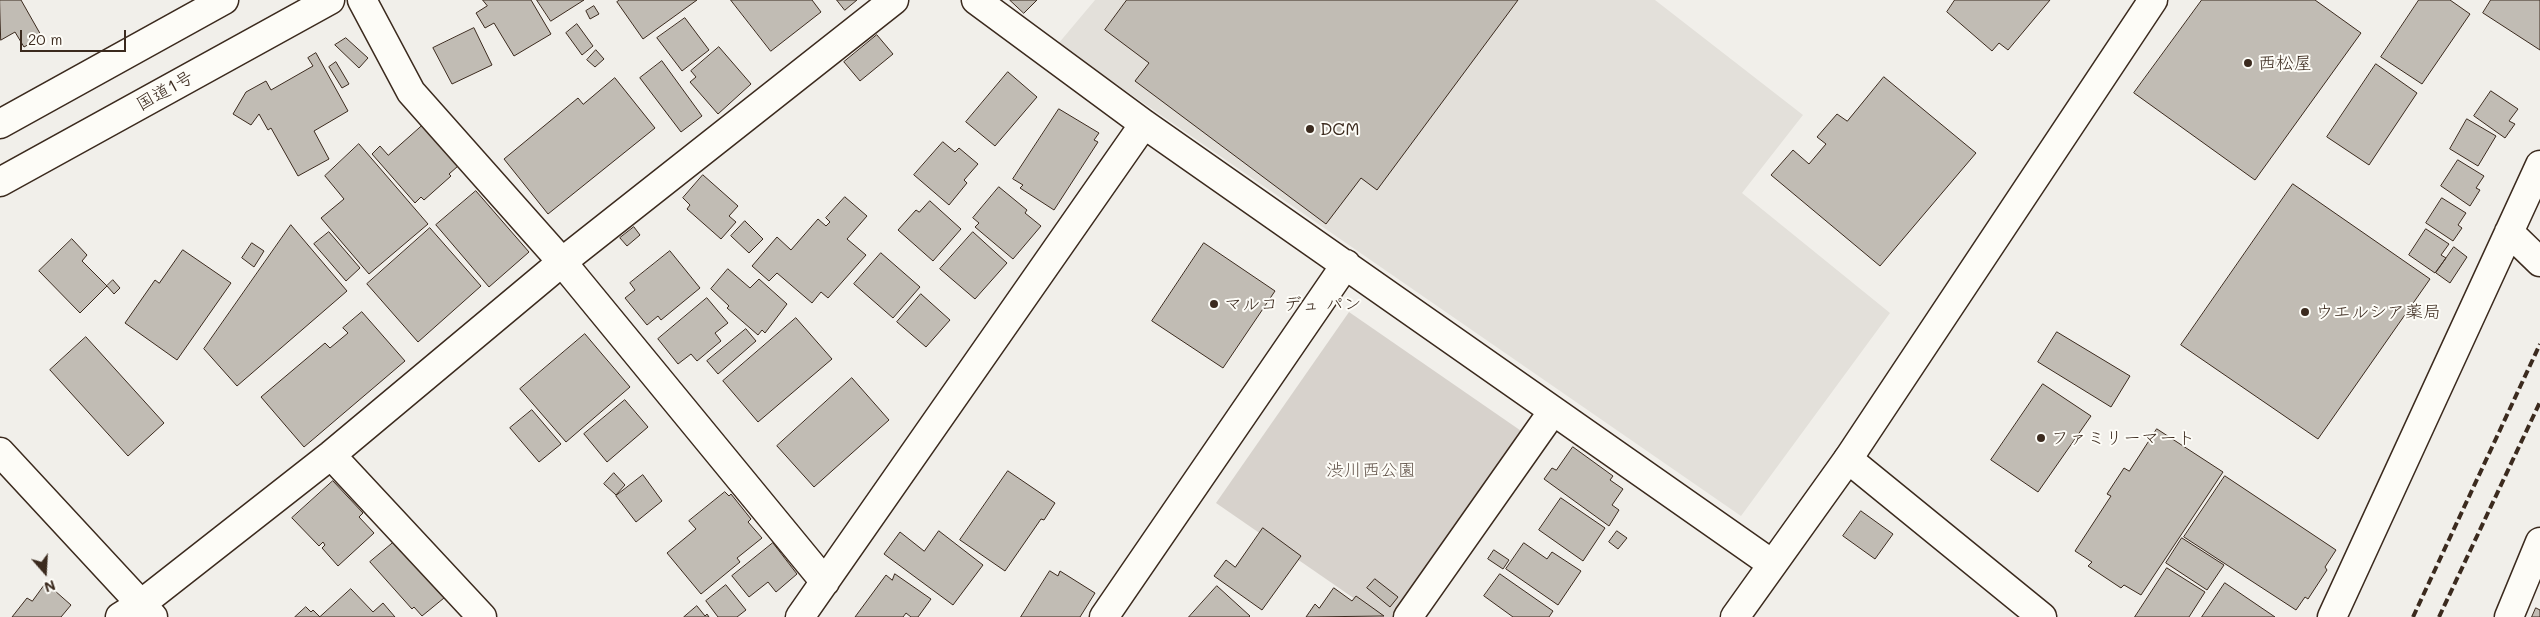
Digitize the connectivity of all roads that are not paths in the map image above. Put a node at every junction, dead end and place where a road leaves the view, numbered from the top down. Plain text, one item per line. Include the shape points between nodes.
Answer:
1 (224, 0) edge
2 (330, 0) edge
3 (362, 0) edge
4 (894, 0) edge
5 (976, 0) edge
6 (2153, 0) edge
7 (0, 124) edge
8 (1144, 124) junction
9 (2540, 165) edge
10 (0, 182) edge
11 (2509, 232) junction
12 (562, 262) junction
13 (2540, 262) edge
14 (1346, 264) junction
15 (1552, 411) junction
16 (0, 452) edge
17 (332, 455) junction
18 (1848, 459) junction
19 (2540, 542) edge
20 (1772, 564) junction
21 (825, 582) junction
22 (138, 613) edge
23 (482, 617) edge
24 (800, 617) edge
25 (1104, 617) edge
26 (1408, 617) edge
27 (1735, 617) edge
28 (2042, 617) edge
29 (2332, 617) edge
30 (2509, 617) edge

1 - 7 main road
2 - 10 main road, 国道1号
3 - 12 main road via 411,92
4 - 12 main road
5 - 8 main road
6 - 18 main road
8 - 14 main road
8 - 21 main road
9 - 11 main road
11 - 13 main road
11 - 29 main road
12 - 17 main road
12 - 21 main road
14 - 15 main road
14 - 25 main road
15 - 20 main road
15 - 26 main road
16 - 22 main road
17 - 22 main road
17 - 23 main road
18 - 20 main road
18 - 28 main road
19 - 30 main road
20 - 27 main road
21 - 24 main road

